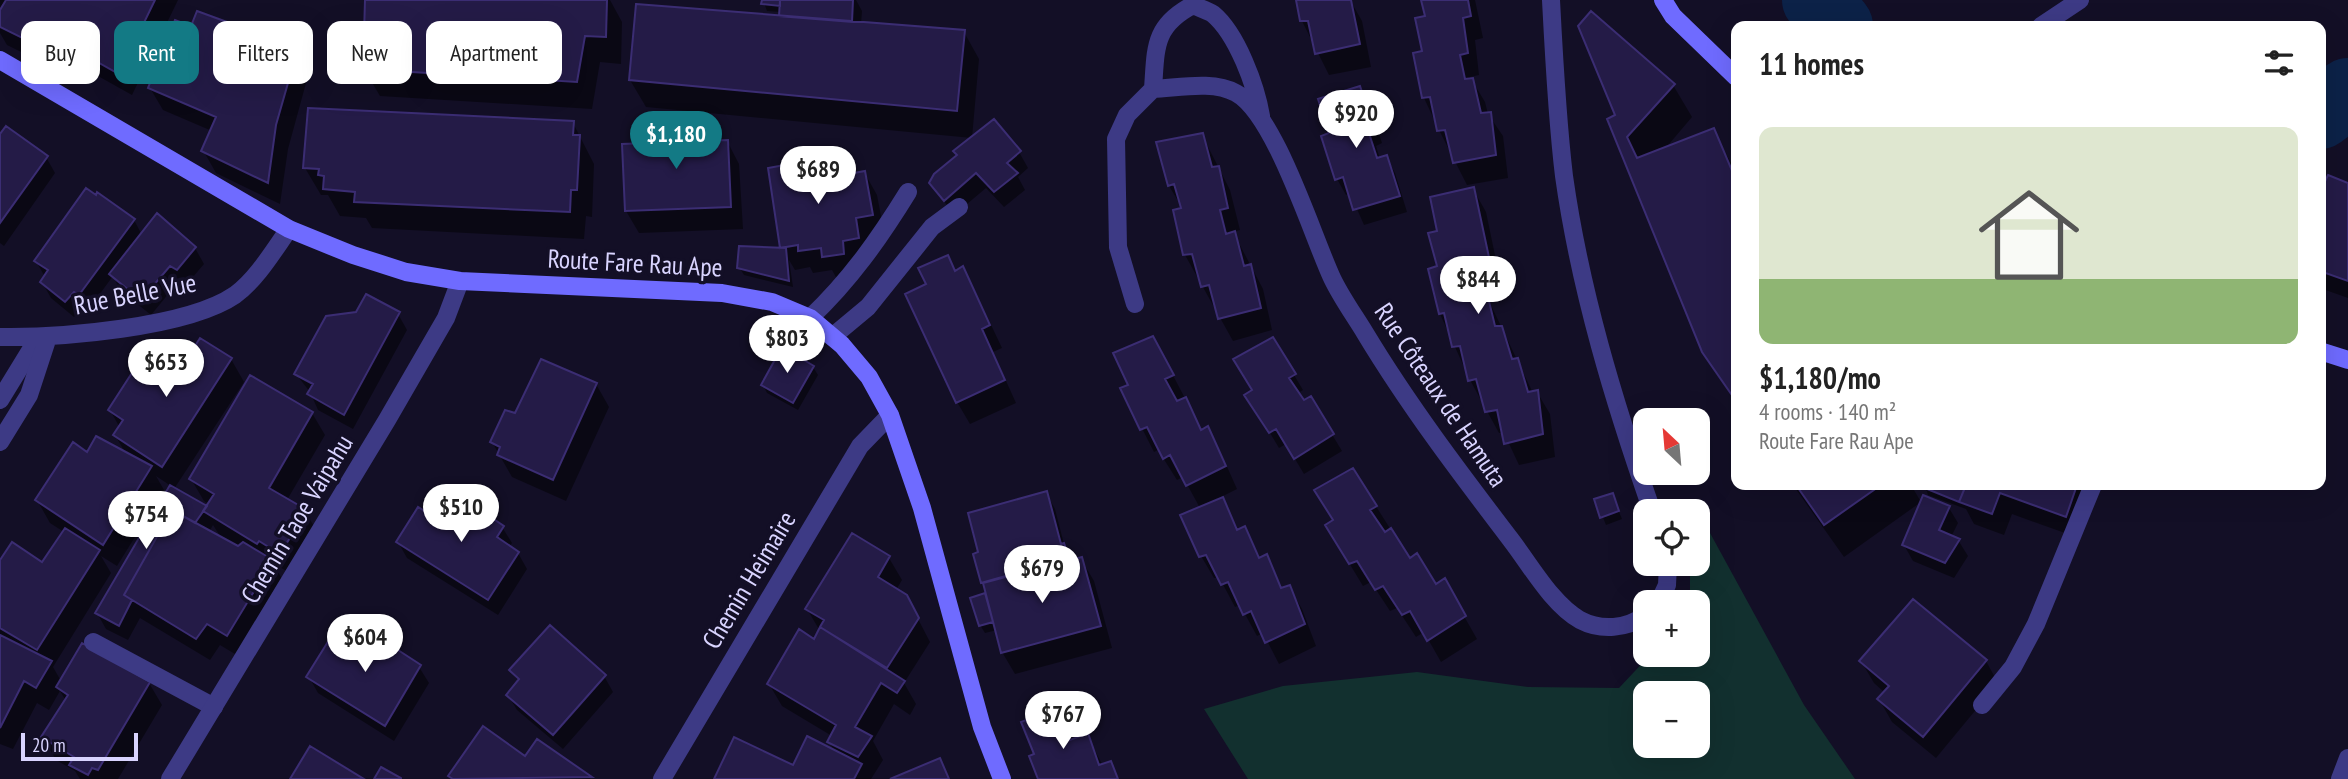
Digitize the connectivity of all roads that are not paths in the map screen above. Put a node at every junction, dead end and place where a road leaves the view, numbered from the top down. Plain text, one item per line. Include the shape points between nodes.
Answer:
1 (1551, 0) edge
2 (1663, 0) edge
3 (2080, 0) edge
4 (2048, 21) edge
5 (0, 60) edge
6 (1731, 72) edge
7 (1153, 89) junction
8 (1261, 116) junction
9 (908, 192) dead end
10 (959, 207) dead end
11 (289, 229) junction
12 (460, 281) junction
13 (1135, 304) dead end
14 (810, 318) junction
15 (0, 337) edge
16 (43, 337) junction
17 (832, 337) junction
18 (2326, 353) edge
19 (2348, 360) edge
20 (0, 400) edge
21 (890, 415) junction
22 (0, 442) edge
23 (2091, 490) edge
24 (1648, 499) edge
25 (1633, 621) edge
26 (93, 642) dead end
27 (1982, 705) dead end
28 (214, 707) junction
29 (2348, 758) edge
30 (170, 779) edge
31 (662, 779) edge
32 (1002, 779) edge
33 (2340, 779) edge

1 - 24 street via 1564,176 1615,405
2 - 6 main road via 1673,16
3 - 4 street
5 - 11 main road, Route Fare Rau Ape
7 - 8 street, Rue Côteaux de Hamuta via 1217,87 1237,93
7 - 8 street, Rue Côteaux de Hamuta via 1161,30 1174,15 1193,5 1212,14 1229,34 1257,90
7 - 13 street via 1127,115 1116,139 1118,247
8 - 25 street, Rue Côteaux de Hamuta via 1333,280 1428,430 1554,596 1581,620 1599,627 1619,627
9 - 14 street via 870,254
10 - 17 street via 932,227 868,307
11 - 12 main road, Route Fare Rau Ape via 406,272
11 - 16 street, Rue Belle Vue via 236,294 199,312
12 - 14 main road, Route Fare Rau Ape via 722,293 772,302
12 - 28 street, Chemin Taoe Vaipahu via 439,329
14 - 17 main road, Route Fare Rau Ape
15 - 16 street, Rue Belle Vue
16 - 20 street
16 - 22 street via 29,395
17 - 21 main road, Route Fare Rau Ape via 869,377
18 - 19 main road
21 - 31 street, Chemin Heimaire via 860,446
21 - 32 main road, Route Fare Rau Ape via 922,508 982,727
23 - 27 street via 2036,624 2013,667
26 - 28 street
28 - 30 street, Chemin Taoe Vaipahu
29 - 33 street

